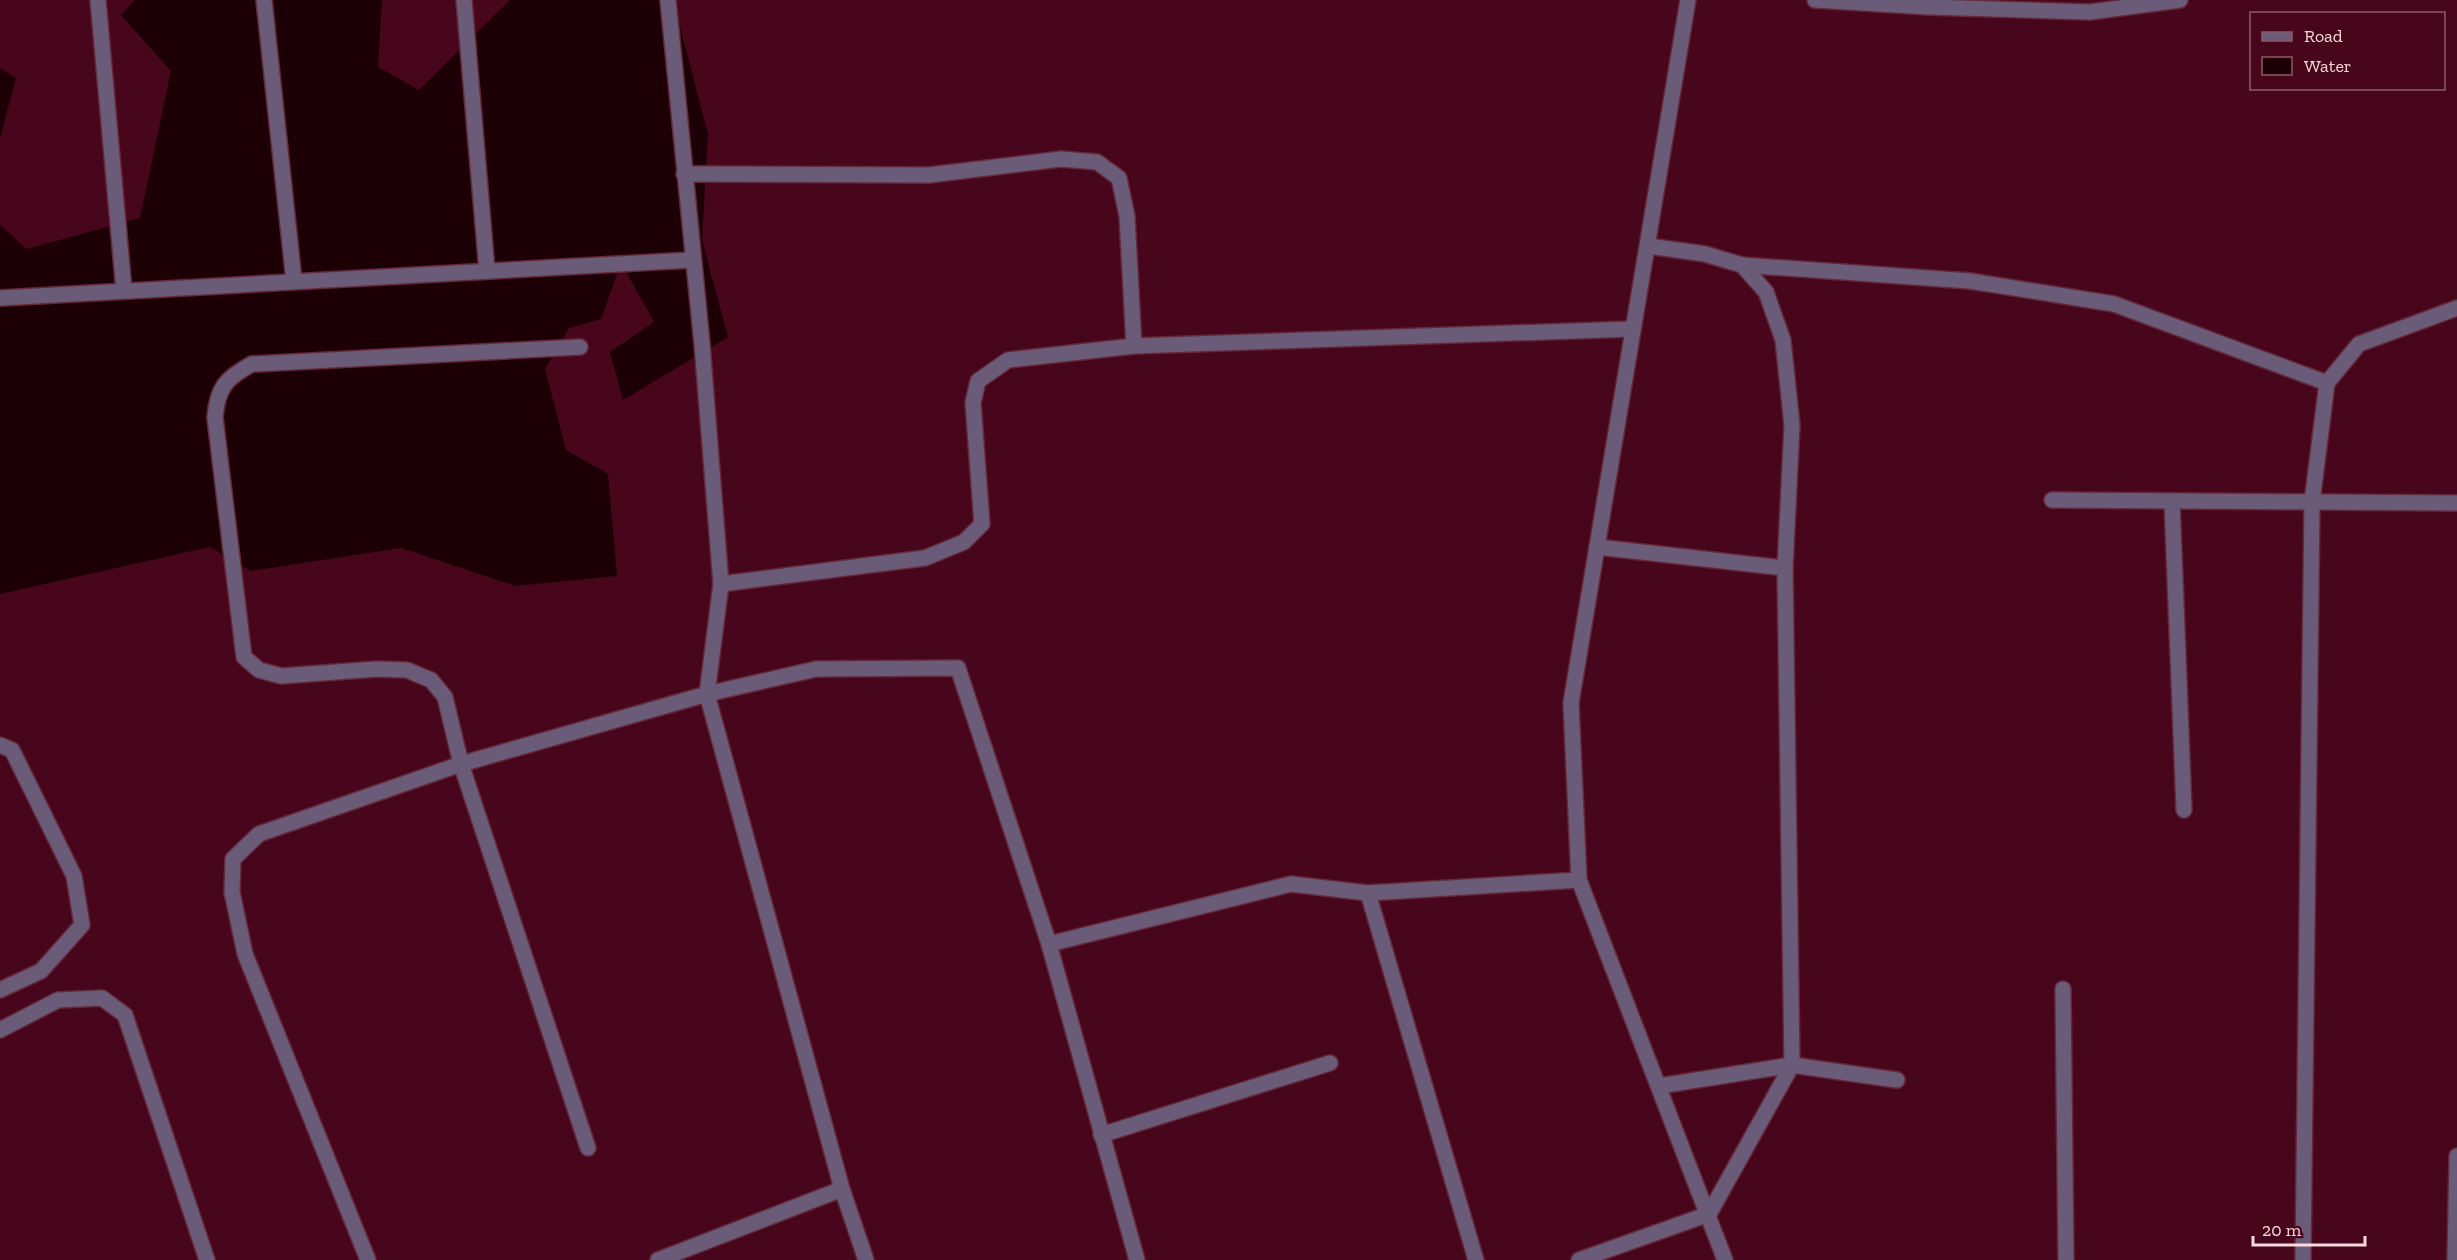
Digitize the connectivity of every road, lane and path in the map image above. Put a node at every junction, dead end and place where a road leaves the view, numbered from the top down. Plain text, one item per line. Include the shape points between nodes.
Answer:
1 (98, 0) edge
2 (264, 0) edge
3 (464, 0) edge
4 (668, 0) edge
5 (1688, 0) edge
6 (1815, 0) edge
7 (2180, 0) edge
8 (684, 174) junction
9 (1648, 246) junction
10 (692, 260) junction
11 (1742, 265) junction
12 (487, 271) junction
13 (294, 281) junction
14 (124, 291) junction
15 (0, 298) edge
16 (2457, 308) edge
17 (1631, 328) junction
18 (1134, 346) junction
19 (580, 347) dead end
20 (2327, 383) junction
21 (2052, 500) dead end
22 (2172, 501) junction
23 (2312, 502) junction
24 (2457, 503) edge
25 (1596, 548) junction
26 (1785, 568) junction
27 (721, 584) junction
28 (707, 694) junction
29 (0, 745) edge
30 (461, 764) junction
31 (2184, 810) dead end
32 (1579, 880) junction
33 (1368, 893) junction
34 (1049, 944) junction
35 (2063, 989) dead end
36 (0, 990) edge
37 (0, 1030) edge
38 (1330, 1063) dead end
39 (1792, 1065) junction
40 (1897, 1080) dead end
41 (1659, 1086) junction
42 (1101, 1135) junction
43 (588, 1148) dead end
44 (2457, 1156) edge
45 (842, 1189) junction
46 (1709, 1214) junction
47 (207, 1260) edge
48 (368, 1260) edge
49 (658, 1260) edge
50 (866, 1260) edge
51 (1137, 1260) edge
52 (1476, 1260) edge
53 (1579, 1260) edge
54 (1725, 1260) edge
55 (2066, 1260) edge
56 (2303, 1260) edge
57 (2455, 1260) edge

1 - 14 street
2 - 13 street
3 - 12 street
4 - 8 street
5 - 9 street
6 - 7 street via 2090,12
8 - 10 street
8 - 18 street via 929,175 1061,159 1097,162 1119,178 1127,216
9 - 11 street via 1705,254
9 - 17 street
10 - 12 street
10 - 27 street
11 - 20 street via 1970,281 2114,304
11 - 26 street via 1766,292 1783,340 1792,425
12 - 13 street
13 - 14 street
14 - 15 street
16 - 20 street via 2359,344
17 - 18 street
17 - 25 street
18 - 27 street via 1008,360 978,381 973,403 982,524 964,542 925,558
19 - 30 street via 252,364 232,375 216,396 215,418 244,657 259,670 281,676 377,669 407,670 431,680 445,697
20 - 23 street
21 - 22 street
22 - 23 street
22 - 31 street
23 - 24 street
23 - 56 street
25 - 26 street
25 - 32 street via 1571,703
26 - 39 street
27 - 28 street
28 - 30 street
28 - 34 street via 816,669 958,669
28 - 45 street
29 - 36 street via 12,750 74,876 82,925 41,971
30 - 43 street
30 - 48 street via 259,834 233,859 232,892 245,954
32 - 33 street
32 - 41 street
33 - 34 street via 1291,884
33 - 52 street
34 - 42 street
35 - 55 street
37 - 47 street via 58,1000 102,998 125,1015
38 - 42 street
39 - 40 street
39 - 41 street
39 - 46 street
41 - 46 street
42 - 51 street
44 - 57 street
45 - 49 street
45 - 50 street
46 - 53 street
46 - 54 street

